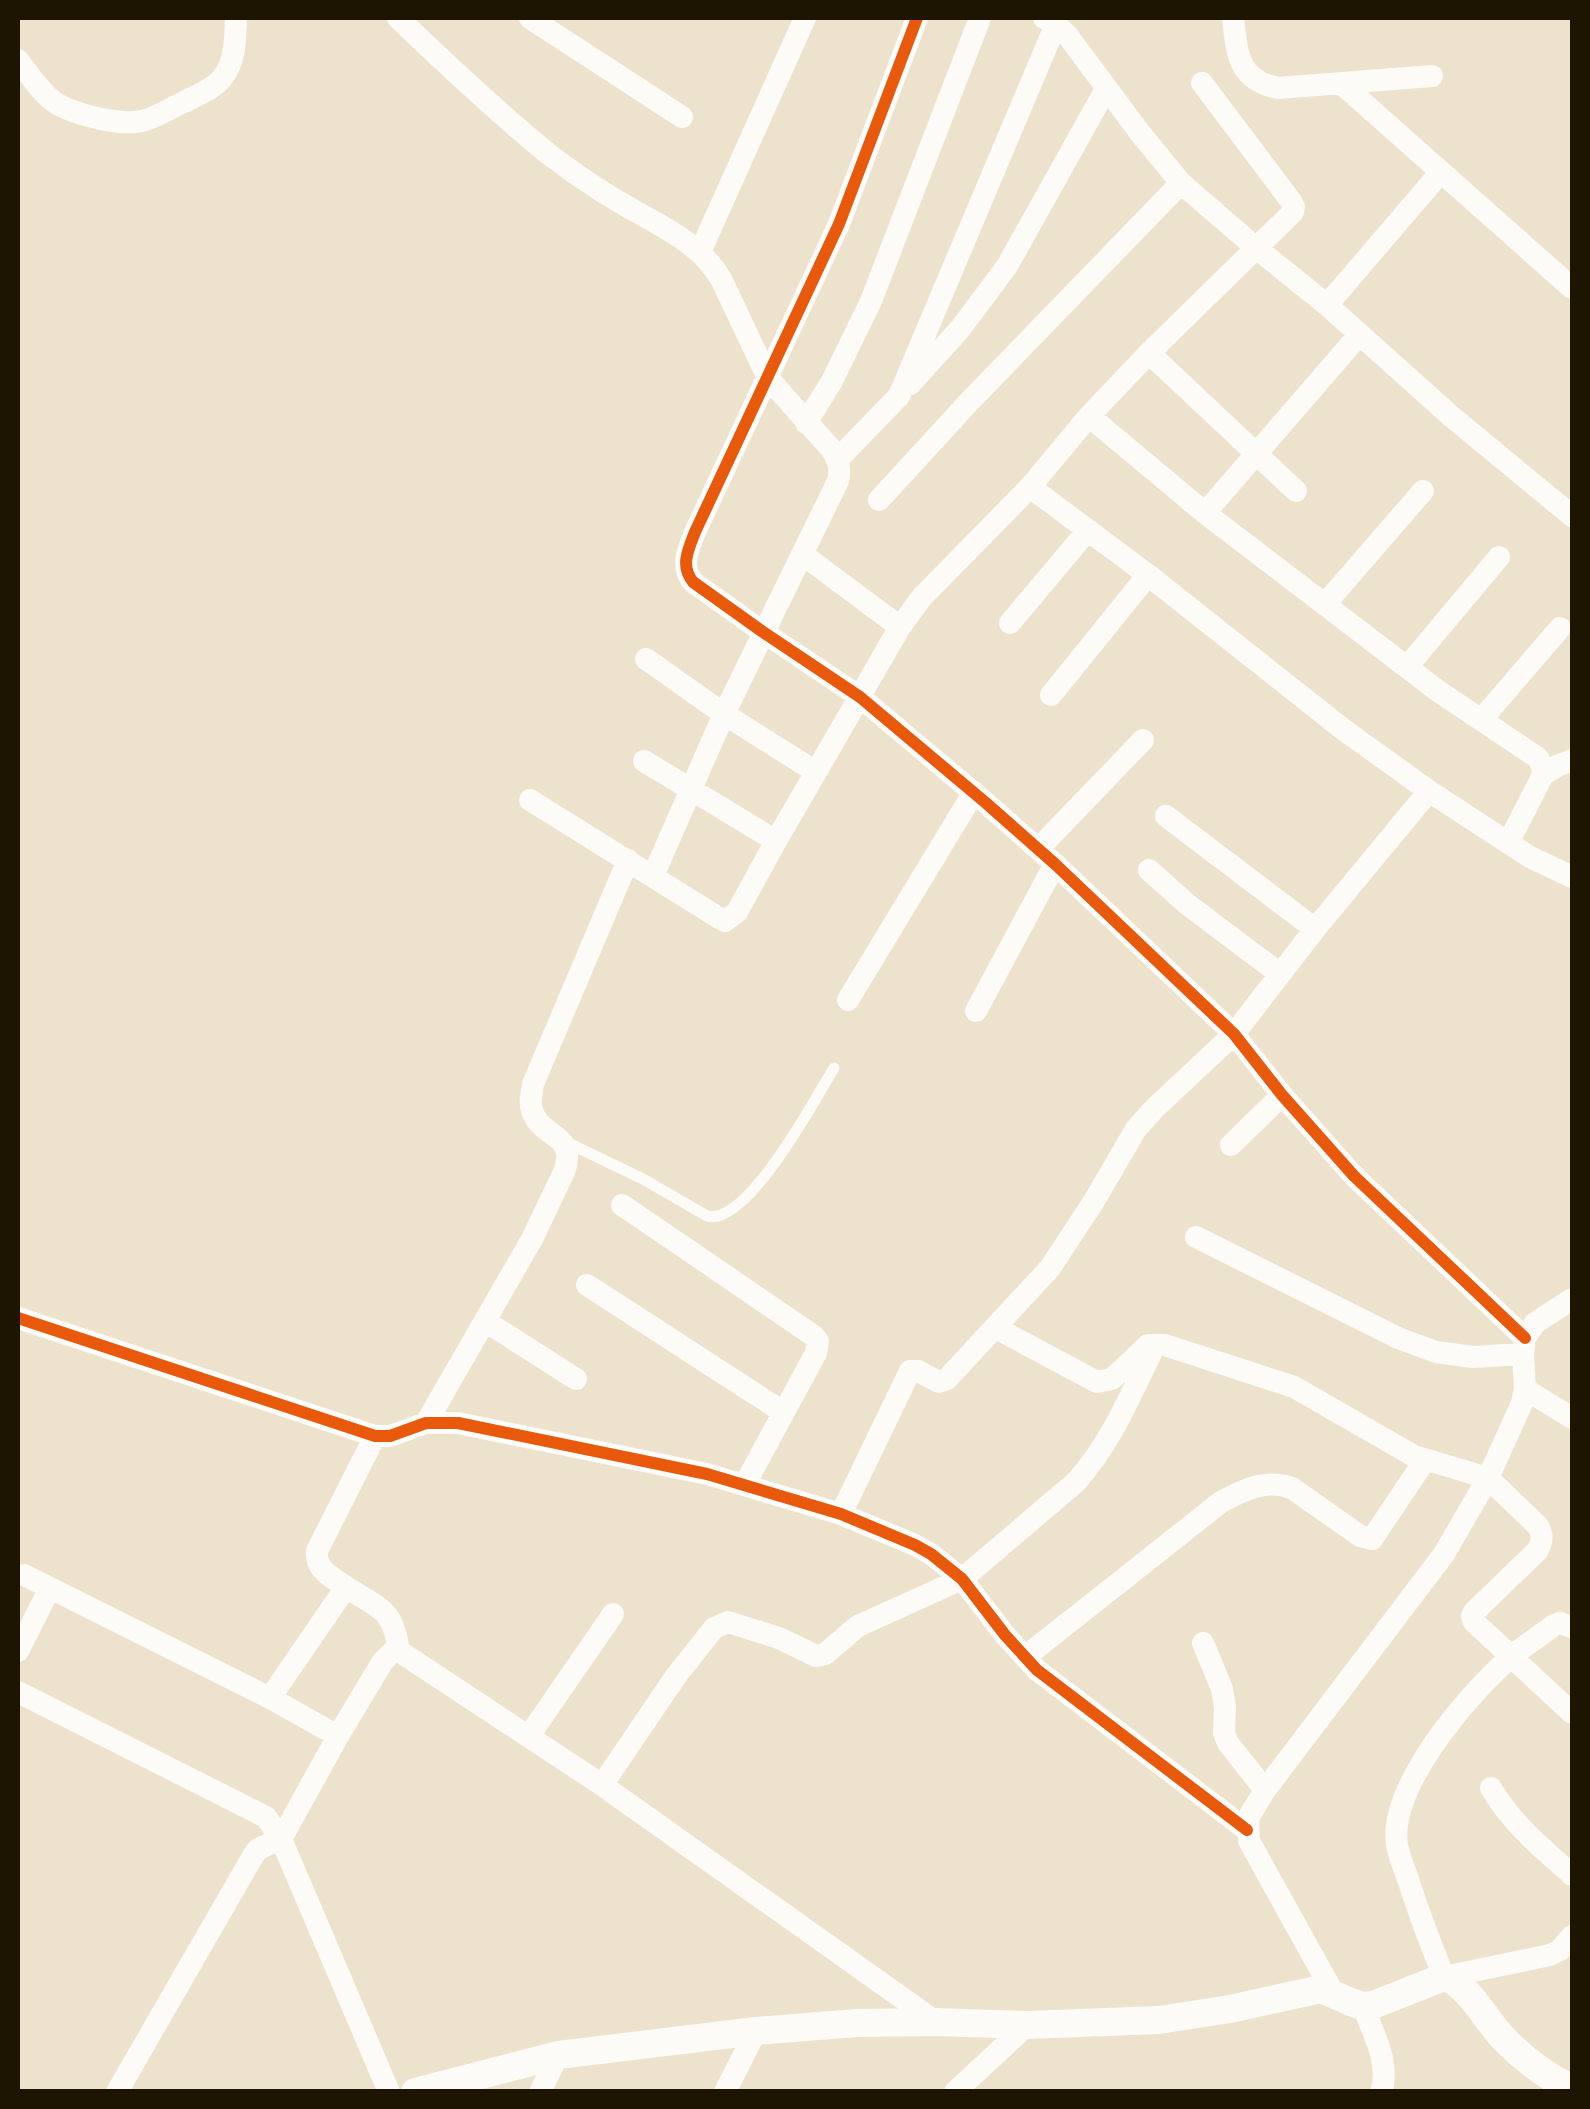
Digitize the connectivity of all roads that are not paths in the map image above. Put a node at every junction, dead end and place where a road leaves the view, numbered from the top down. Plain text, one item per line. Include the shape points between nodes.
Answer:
1 (236, 18) edge
2 (398, 18) edge
3 (530, 18) edge
4 (806, 18) edge
5 (916, 18) edge
6 (980, 18) edge
7 (1232, 18) edge
8 (1050, 21) edge
9 (18, 60) edge
10 (1432, 76) dead end
11 (1202, 83) dead end
12 (1342, 84) junction
13 (1106, 88) junction
14 (682, 117) dead end
15 (1440, 172) junction
16 (1181, 183) junction
17 (1255, 248) junction
18 (700, 252) junction
19 (1572, 288) edge
20 (1327, 305) junction
21 (1359, 335) junction
22 (1149, 353) junction
23 (768, 378) junction
24 (899, 396) junction
25 (1089, 416) junction
26 (806, 423) junction
27 (1256, 452) junction
28 (838, 460) junction
29 (1030, 487) junction
30 (1423, 490) dead end
31 (1296, 492) dead end
32 (878, 500) dead end
33 (1205, 512) junction
34 (1572, 516) edge
35 (1088, 530) junction
36 (802, 554) junction
37 (1498, 557) dead end
38 (1148, 575) junction
39 (1325, 604) junction
40 (1010, 623) dead end
41 (900, 627) junction
42 (1560, 628) dead end
43 (763, 632) junction
44 (646, 658) dead end
45 (1407, 667) junction
46 (1051, 695) dead end
47 (860, 697) junction
48 (724, 714) junction
49 (1482, 720) junction
50 (1143, 740) dead end
51 (1572, 760) edge
52 (644, 761) dead end
53 (816, 772) junction
54 (1543, 775) junction
55 (692, 788) junction
56 (1430, 791) junction
57 (974, 792) junction
58 (530, 800) dead end
59 (1166, 816) dead end
60 (776, 841) junction
61 (1508, 843) junction
62 (1046, 856) junction
63 (628, 860) junction
64 (1150, 870) dead end
65 (653, 876) junction
66 (1572, 877) edge
67 (1316, 929) junction
68 (1280, 974) junction
69 (848, 1000) dead end
70 (976, 1011) dead end
71 (1234, 1034) junction
72 (834, 1068) dead end
73 (1282, 1095) junction
74 (560, 1140) junction
75 (1232, 1145) dead end
76 (622, 1205) dead end
77 (1196, 1237) dead end
78 (587, 1285) dead end
79 (1572, 1299) edge
80 (18, 1318) edge
81 (485, 1321) junction
82 (996, 1328) junction
83 (1156, 1344) junction
84 (1524, 1346) junction
85 (576, 1379) dead end
86 (1525, 1389) junction
87 (784, 1412) junction
88 (1572, 1418) edge
89 (426, 1423) junction
90 (376, 1436) junction
91 (1424, 1460) junction
92 (1488, 1478) junction
93 (744, 1484) junction
94 (841, 1514) junction
95 (24, 1575) dead end
96 (962, 1580) junction
97 (346, 1587) junction
98 (50, 1588) junction
99 (613, 1614) dead end
100 (1572, 1626) edge
101 (1203, 1643) dead end
102 (18, 1651) edge
103 (399, 1651) junction
104 (1512, 1656) junction
105 (1025, 1658) junction
106 (18, 1692) edge
107 (270, 1698) junction
108 (1572, 1712) edge
109 (338, 1736) junction
110 (529, 1736) junction
111 (602, 1784) junction
112 (1491, 1788) dead end
113 (1265, 1790) junction
114 (1247, 1830) junction
115 (281, 1839) junction
116 (1572, 1874) edge
117 (1572, 1936) edge
118 (1444, 1976) junction
119 (1334, 1994) junction
120 (1363, 2006) junction
121 (936, 2022) junction
122 (1027, 2026) junction
123 (756, 2031) junction
124 (558, 2055) junction
125 (1572, 2090) edge
126 (117, 2092) edge
127 (390, 2092) edge
128 (415, 2092) edge
129 (540, 2092) edge
130 (725, 2092) edge
131 (955, 2092) edge
132 (1381, 2092) edge

1 - 9 street via 234,50 221,80 138,122 61,106
2 - 18 street via 551,155
3 - 14 street
4 - 18 street
5 - 23 street via 845,210
6 - 26 street via 870,301
7 - 12 street via 1237,53 1256,81 1278,88
8 - 13 street
8 - 24 street
10 - 12 street
11 - 17 street via 1294,207
12 - 15 street
13 - 16 street
13 - 24 street via 1008,266
15 - 19 street
15 - 20 street
16 - 17 street
16 - 32 street
17 - 20 street
17 - 22 street
18 - 23 street via 722,281
20 - 21 street
21 - 27 street
21 - 34 street
22 - 25 street
22 - 27 street
23 - 26 street
23 - 43 street via 694,532 685,566 693,582
24 - 28 street
25 - 29 street
25 - 33 street
26 - 28 street
27 - 31 street
27 - 33 street
28 - 36 street via 838,480
29 - 35 street
29 - 41 street
30 - 39 street
33 - 39 street
35 - 38 street
35 - 40 street
36 - 41 street
36 - 43 street
37 - 45 street
38 - 46 street
38 - 56 street
39 - 45 street
41 - 47 street
42 - 49 street
43 - 47 street
43 - 48 street
44 - 48 street
45 - 49 street
47 - 53 street
47 - 57 street
48 - 53 street
48 - 55 street
49 - 54 street via 1538,758
50 - 62 street
51 - 54 street
52 - 55 street
53 - 60 street
54 - 61 street
55 - 60 street
55 - 65 street
56 - 61 street
56 - 67 street
57 - 62 street
57 - 69 street
58 - 63 street
59 - 67 street
60 - 65 street via 737,912 725,921
61 - 66 street
62 - 70 street
62 - 71 street
63 - 65 street
63 - 74 street via 533,1084 532,1110
64 - 68 street
67 - 68 street
68 - 71 street
71 - 73 street
71 - 82 street via 1136,1129 1050,1268
72 - 74 lane via 768,1173 716,1218
73 - 75 street
73 - 84 street
74 - 81 street via 567,1149 564,1172
76 - 87 street via 814,1336 816,1353
77 - 84 street via 1436,1352 1473,1357
78 - 87 street
79 - 84 street via 1535,1323
80 - 90 street
81 - 85 street
81 - 89 street
82 - 83 street via 1098,1382 1112,1379
82 - 94 street via 944,1381 910,1371
83 - 91 street via 1294,1387
83 - 96 street via 1091,1466
84 - 86 street
86 - 88 street
86 - 92 street
87 - 93 street
89 - 90 street
89 - 93 street via 458,1422
90 - 97 street via 316,1551 320,1569
91 - 92 street
91 - 105 street via 1372,1538 1292,1488 1264,1483 1245,1490 1221,1502
92 - 104 street via 1542,1534 1536,1551 1472,1616
92 - 113 street via 1444,1554
93 - 94 street
94 - 96 street via 915,1545
95 - 98 street
96 - 105 street
96 - 111 street via 858,1626 816,1656 728,1622 714,1628
97 - 103 street via 390,1617
97 - 107 street
98 - 102 street
98 - 107 street
99 - 110 street
100 - 104 street via 1554,1625
101 - 113 street via 1222,1689 1228,1743
103 - 109 street via 384,1661
103 - 110 street
104 - 108 street
104 - 118 street via 1435,1744 1399,1816 1398,1846
105 - 114 street
106 - 115 street via 252,1808
107 - 109 street
109 - 115 street
110 - 111 street
111 - 121 street
112 - 116 street via 1504,1811
113 - 114 street
114 - 119 street
115 - 126 street via 253,1856
115 - 127 street
117 - 118 street via 1550,1955
118 - 120 street
118 - 125 street via 1458,1982 1521,2056
119 - 120 street
119 - 122 street via 1321,1989 1159,2020
120 - 132 street via 1383,2064
121 - 122 street
121 - 123 street
122 - 131 street
123 - 124 street
123 - 130 street
124 - 128 street
124 - 129 street

